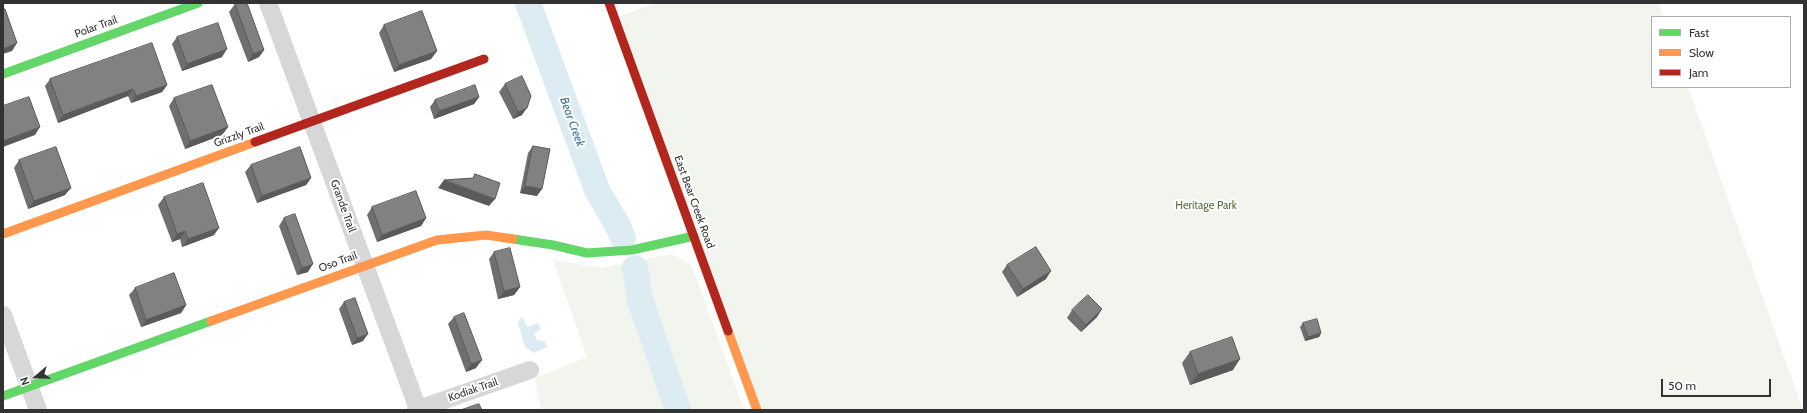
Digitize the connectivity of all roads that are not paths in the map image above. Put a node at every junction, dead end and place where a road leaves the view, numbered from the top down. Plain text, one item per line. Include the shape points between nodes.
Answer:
1 (198, 3) edge
2 (268, 3) edge
3 (609, 3) edge
4 (484, 59) dead end
5 (3, 74) edge
6 (312, 121) junction
7 (3, 234) edge
8 (694, 236) junction
9 (365, 265) junction
10 (3, 315) edge
11 (530, 370) dead end
12 (29, 386) junction
13 (3, 396) edge
14 (38, 410) edge
15 (417, 410) edge
16 (757, 410) edge

1 - 5 street, Polar Trail
2 - 6 street, Grande Trail
3 - 8 street, East Bear Creek Road
4 - 6 street, Grizzly Trail
6 - 7 street, Grizzly Trail
6 - 9 street, Grande Trail
8 - 9 street, Oso Trail via 632,250 587,253 486,235 437,240
8 - 16 street, East Bear Creek Road
9 - 12 street, Oso Trail
9 - 15 street, Grande Trail
10 - 12 street
11 - 15 street, Kodiak Trail
12 - 13 street, Oso Trail
12 - 14 street

